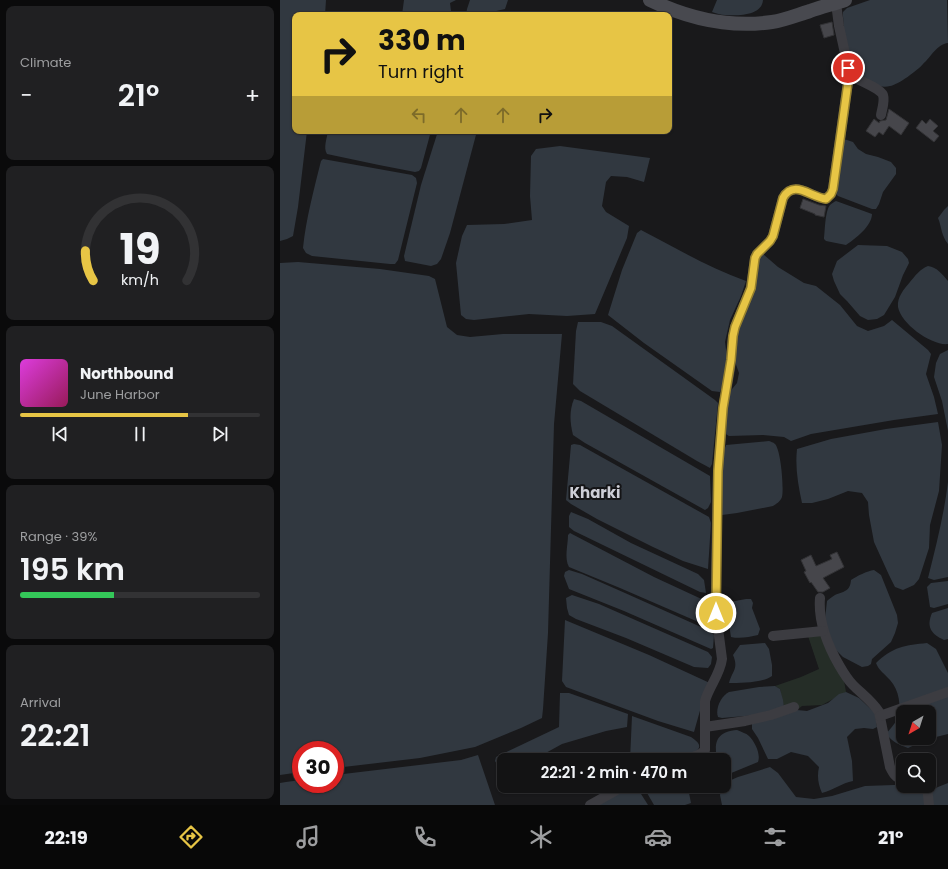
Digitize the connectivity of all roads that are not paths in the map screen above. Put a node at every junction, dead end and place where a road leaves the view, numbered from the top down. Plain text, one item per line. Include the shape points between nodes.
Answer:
1 (650, 0) edge
2 (839, 1) edge
3 (849, 75) junction
4 (881, 115) dead end
5 (820, 598) dead end
6 (823, 631) junction
7 (773, 636) dead end
8 (948, 692) edge
9 (794, 707) dead end
10 (880, 716) junction
11 (705, 727) junction
12 (703, 753) edge
13 (896, 777) edge
14 (611, 793) edge
15 (928, 793) edge
16 (590, 805) edge
17 (930, 805) edge

1 - 2 main road via 690,16 745,24 787,19
2 - 3 street via 839,26
3 - 4 street via 882,92 884,101
3 - 11 street via 831,194 826,199 795,189 786,193 773,236 755,258 751,288 733,336 718,471 716,613 722,659 705,701
5 - 6 street
6 - 7 street
6 - 10 street via 847,678 875,706
8 - 10 street
9 - 11 street via 750,720
10 - 13 street via 890,767
11 - 12 street
14 - 16 street
15 - 17 street

